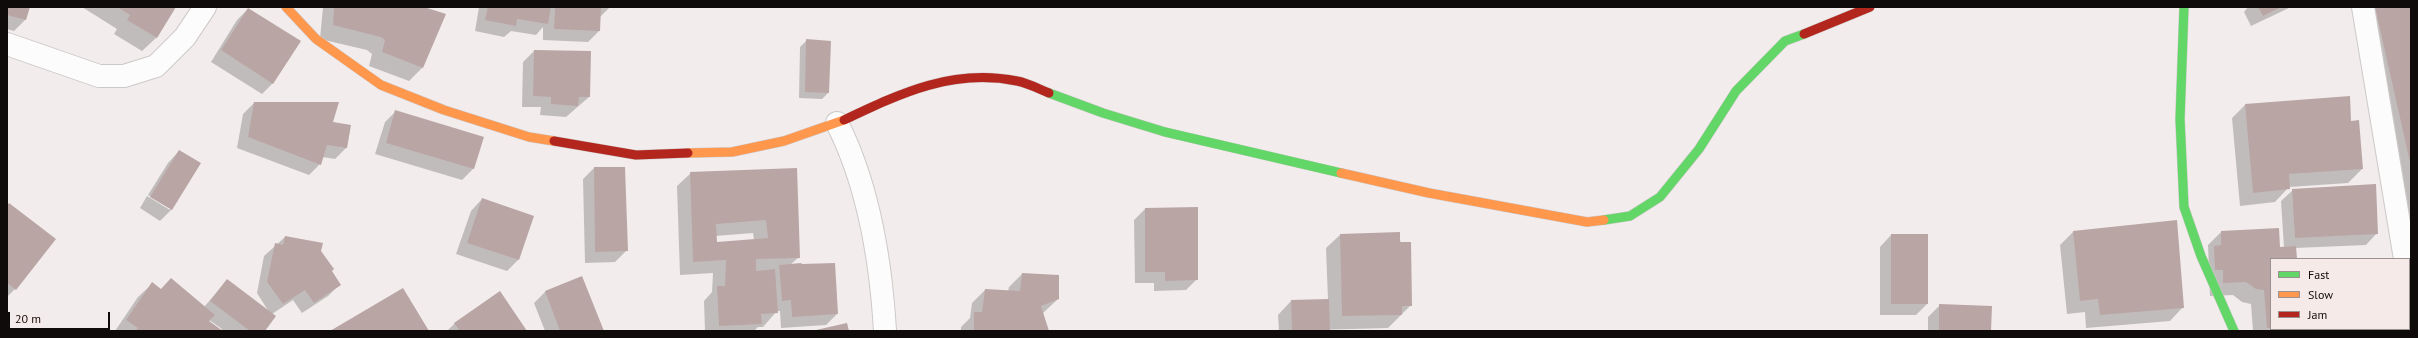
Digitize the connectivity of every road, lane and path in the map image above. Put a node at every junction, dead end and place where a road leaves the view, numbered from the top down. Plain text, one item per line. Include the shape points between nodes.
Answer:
1 (206, 7) edge
2 (286, 7) edge
3 (1870, 7) edge
4 (2184, 7) edge
5 (2363, 7) edge
6 (7, 44) edge
7 (837, 122) junction
8 (2406, 233) edge
9 (2405, 258) edge
10 (885, 331) edge
11 (2234, 331) edge

1 - 6 street via 185,37 156,66 124,76 99,76
2 - 7 street via 316,40 381,85 444,110 529,137 636,155 732,152 784,141
3 - 7 street via 1785,41 1736,91 1699,149 1660,197 1630,216 1587,222 1429,193 1165,132 1104,113 1018,81 978,77 936,82 893,97
4 - 11 street via 2180,119 2184,207 2201,256
5 - 8 street
7 - 10 street via 857,168 883,294
8 - 9 street

